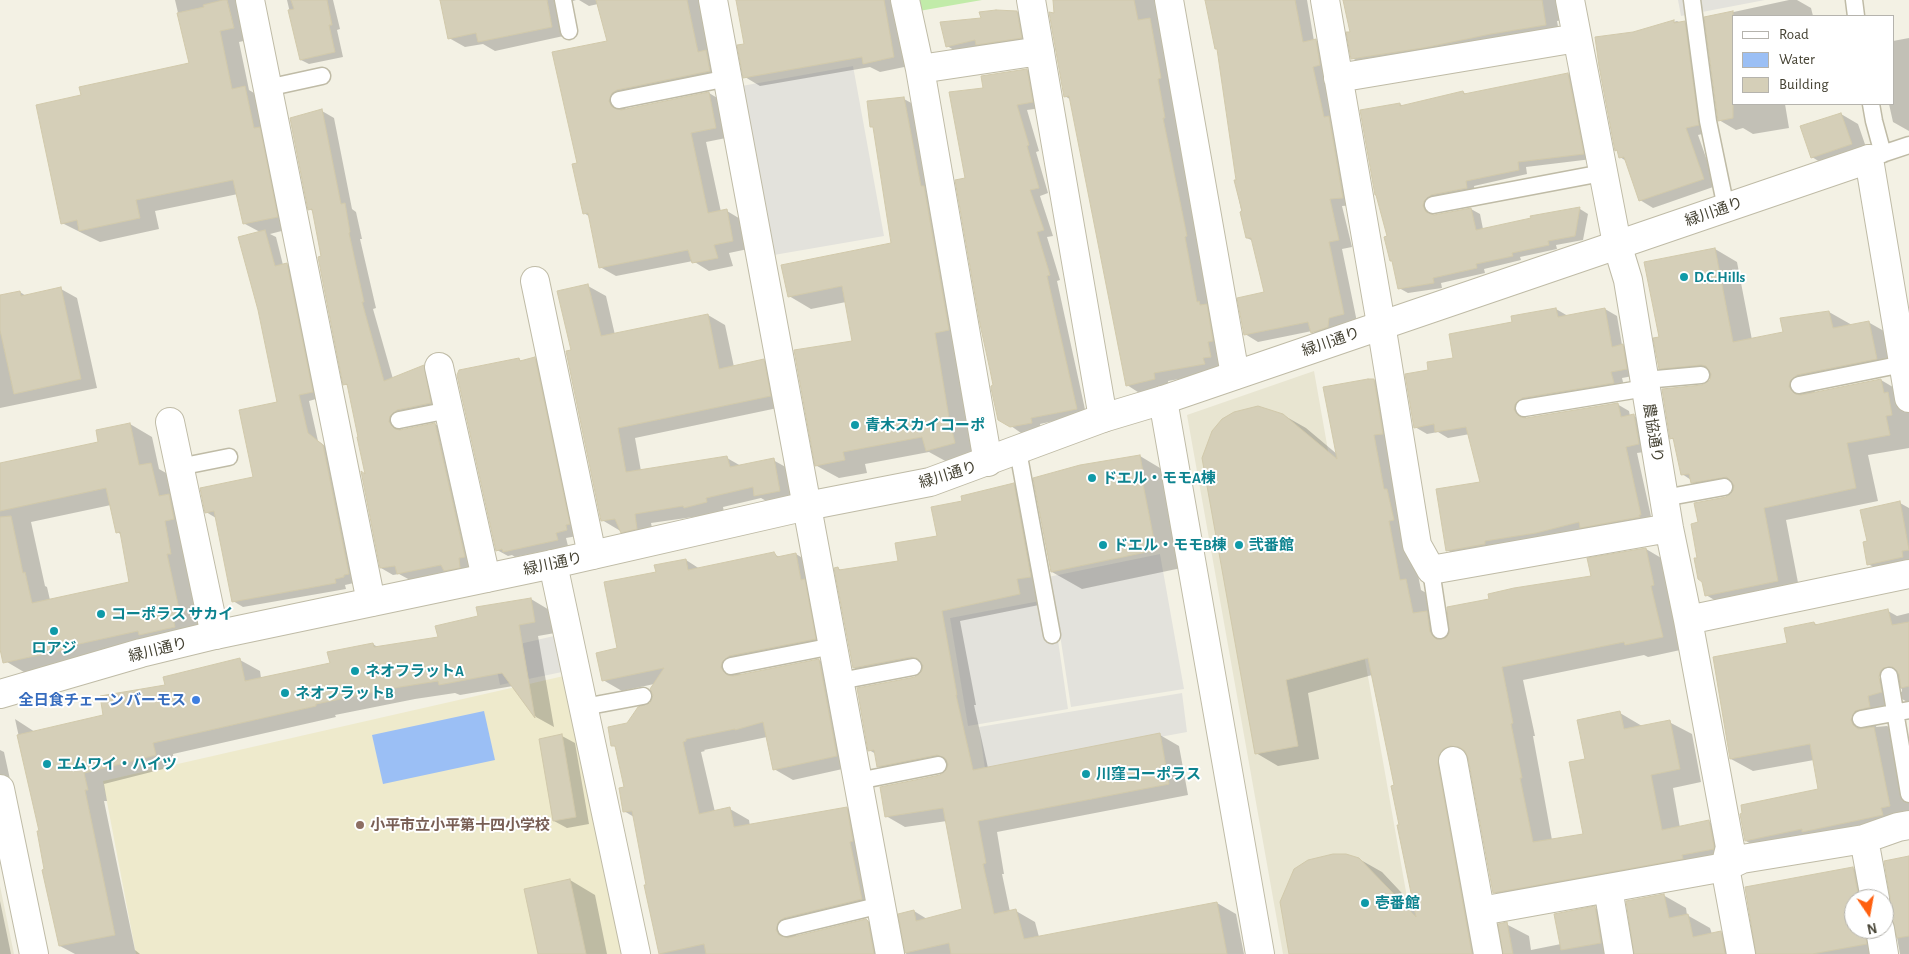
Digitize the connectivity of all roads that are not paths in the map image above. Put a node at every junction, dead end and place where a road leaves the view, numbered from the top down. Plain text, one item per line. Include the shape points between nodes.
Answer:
1 (250, 0) edge
2 (563, 0) edge
3 (713, 0) edge
4 (905, 0) edge
5 (1032, 0) edge
6 (1169, 0) edge
7 (1325, 0) edge
8 (1570, 0) edge
9 (1692, 0) edge
10 (1854, 0) edge
11 (1856, 15) edge
12 (569, 31) dead end
13 (1577, 38) junction
14 (1040, 51) junction
15 (920, 69) junction
16 (322, 76) dead end
17 (728, 78) junction
18 (1338, 78) junction
19 (268, 88) junction
20 (619, 100) dead end
21 (1871, 105) edge
22 (1909, 145) edge
23 (1876, 156) junction
24 (1602, 173) junction
25 (1433, 205) dead end
26 (1726, 208) junction
27 (1616, 244) junction
28 (535, 281) dead end
29 (1382, 324) junction
30 (1903, 364) junction
31 (439, 367) dead end
32 (1235, 375) junction
33 (1701, 375) dead end
34 (1645, 384) junction
35 (1800, 384) dead end
36 (1909, 398) edge
37 (1163, 400) junction
38 (1524, 408) dead end
39 (448, 410) junction
40 (1104, 418) junction
41 (399, 420) dead end
42 (170, 422) dead end
43 (1018, 451) junction
44 (229, 457) dead end
45 (988, 462) junction
46 (179, 467) junction
47 (1724, 487) dead end
48 (1664, 498) junction
49 (807, 506) junction
50 (1669, 528) junction
51 (592, 555) junction
52 (553, 564) junction
53 (1431, 570) junction
54 (1909, 574) edge
55 (486, 578) junction
56 (370, 602) junction
57 (1688, 620) junction
58 (1440, 630) dead end
59 (215, 635) junction
60 (1052, 635) dead end
61 (833, 646) junction
62 (731, 666) dead end
63 (913, 667) dead end
64 (1889, 676) dead end
65 (840, 681) junction
66 (0, 694) edge
67 (643, 696) dead end
68 (584, 707) junction
69 (1902, 712) edge
70 (1861, 720) dead end
71 (1452, 761) dead end
72 (938, 765) dead end
73 (858, 781) junction
74 (0, 789) edge
75 (1909, 794) edge
76 (1909, 825) edge
77 (1864, 839) junction
78 (1725, 867) junction
79 (1608, 888) junction
80 (1873, 889) edge
81 (881, 905) junction
82 (1481, 911) junction
83 (786, 928) dead end
84 (1882, 939) edge
85 (34, 954) edge
86 (636, 954) edge
87 (890, 954) edge
88 (1260, 954) edge
89 (1488, 954) edge
90 (1619, 954) edge
91 (1741, 954) edge
92 (1884, 954) edge

1 - 19 street
2 - 12 lane
3 - 17 street
4 - 15 street
5 - 14 street
6 - 32 street
7 - 18 street
8 - 13 street, 農協通り
9 - 26 lane via 1708,121
10 - 11 lane
13 - 18 street
13 - 24 street, 農協通り
14 - 15 street
14 - 40 street
15 - 45 street
16 - 19 lane
17 - 20 lane
17 - 49 street
18 - 29 street
19 - 56 street
21 - 23 lane
22 - 23 lane
23 - 26 street, 緑川通り
23 - 30 street
24 - 25 lane
24 - 27 street, 農協通り
26 - 27 street, 緑川通り
27 - 29 street, 緑川通り
27 - 34 street, 農協通り via 1628,280
28 - 51 street
29 - 32 street, 緑川通り
29 - 53 street via 1417,545
30 - 35 lane
30 - 36 street
31 - 39 street
32 - 37 street, 緑川通り
33 - 34 lane
34 - 38 lane
34 - 48 street, 農協通り
37 - 40 street, 緑川通り
37 - 88 street
39 - 41 lane
39 - 55 street
40 - 43 street, 緑川通り
42 - 46 street
43 - 45 street, 緑川通り
43 - 60 lane
44 - 46 lane
45 - 49 street, 緑川通り via 930,482
46 - 59 street
47 - 48 lane
48 - 50 street, 農協通り
49 - 51 street, 緑川通り
49 - 61 street
50 - 53 street
50 - 57 street, 農協通り
51 - 52 street, 緑川通り
52 - 55 street, 緑川通り
52 - 68 street
53 - 58 lane
54 - 57 street
55 - 56 street, 緑川通り
56 - 59 street, 緑川通り
57 - 78 street, 農協通り via 1730,847
59 - 66 street, 緑川通り
61 - 62 lane
61 - 65 street
63 - 65 lane
64 - 69 lane
65 - 73 street
67 - 68 lane
68 - 86 street
69 - 70 lane
69 - 75 lane
71 - 82 street
72 - 73 lane
73 - 81 street
74 - 85 street
76 - 77 street
77 - 78 street via 1742,859
77 - 80 street
78 - 79 street
78 - 91 street
79 - 82 street
79 - 90 street
81 - 83 lane
81 - 87 street
82 - 89 street
84 - 92 street

